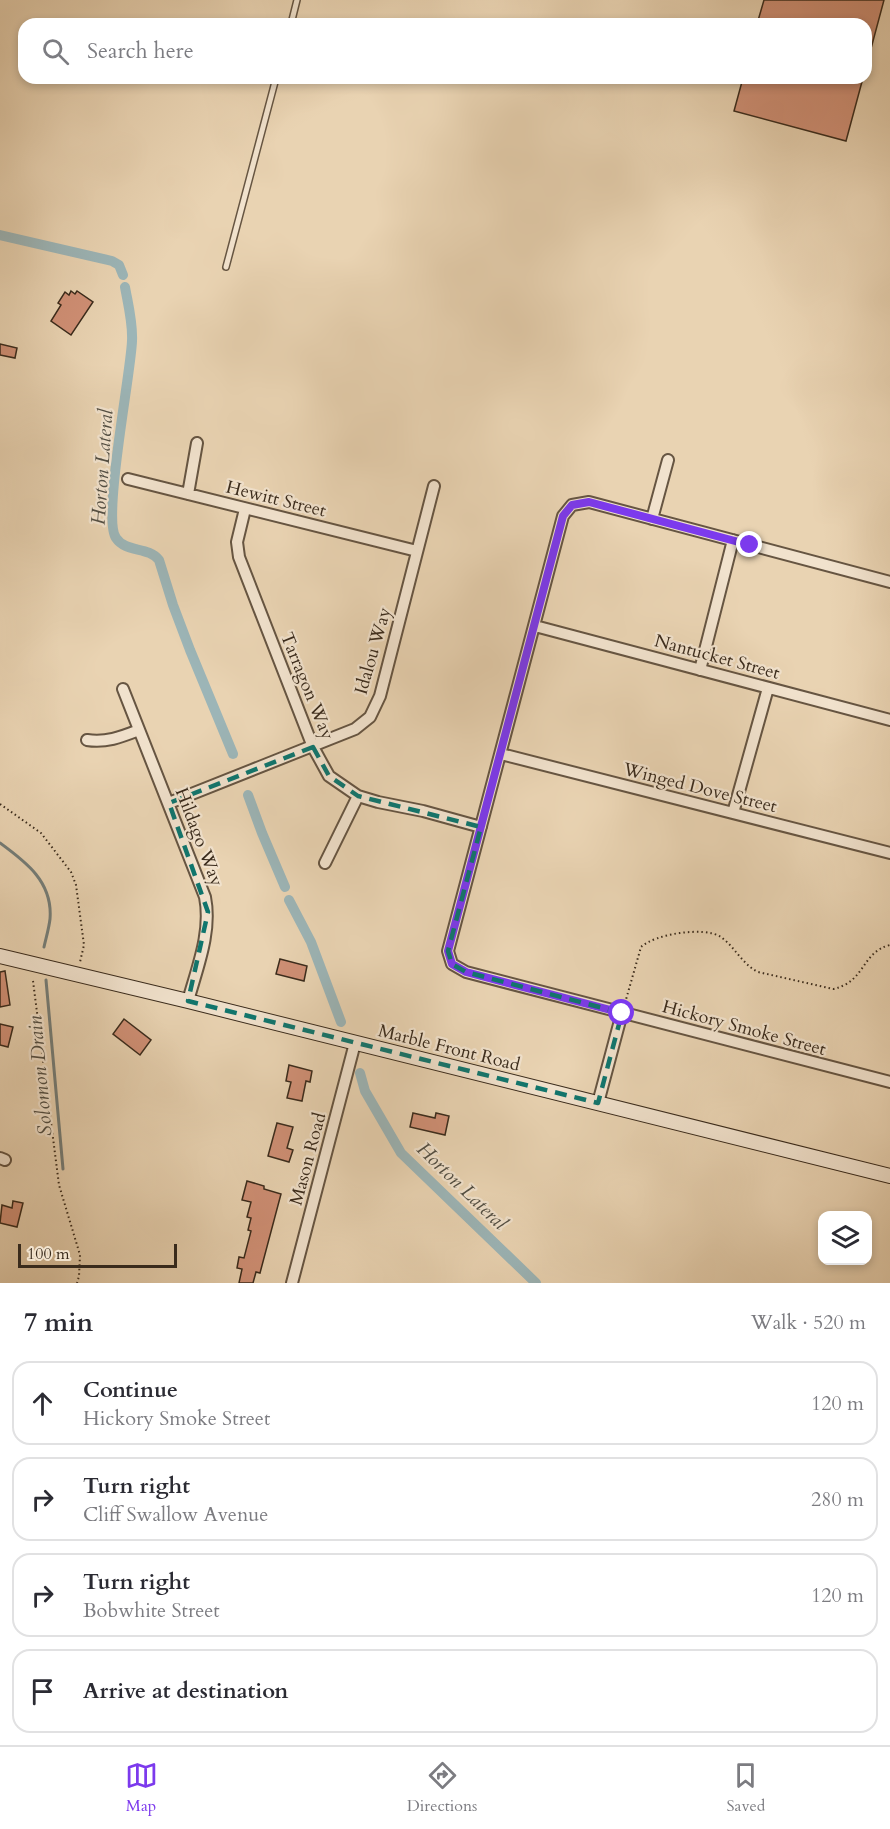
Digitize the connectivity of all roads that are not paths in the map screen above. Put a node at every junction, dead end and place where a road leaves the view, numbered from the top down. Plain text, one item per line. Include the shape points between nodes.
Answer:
1 (297, 0) edge
2 (292, 18) edge
3 (274, 84) edge
4 (226, 267) dead end
5 (197, 443) dead end
6 (668, 460) dead end
7 (128, 479) dead end
8 (434, 486) dead end
9 (188, 494) junction
10 (245, 508) junction
11 (652, 519) junction
12 (733, 540) junction
13 (417, 551) junction
14 (890, 582) edge
15 (535, 626) junction
16 (700, 670) junction
17 (768, 688) junction
18 (123, 690) dead end
19 (890, 720) edge
20 (139, 730) junction
21 (87, 740) dead end
22 (313, 747) junction
23 (501, 753) junction
24 (358, 796) junction
25 (169, 803) junction
26 (734, 813) junction
27 (480, 827) junction
28 (890, 853) edge
29 (325, 863) dead end
30 (0, 956) edge
31 (188, 1001) junction
32 (623, 1009) junction
33 (355, 1043) junction
34 (890, 1082) edge
35 (598, 1103) junction
36 (890, 1176) edge
37 (292, 1283) edge

1 - 2 lane
3 - 4 lane
5 - 9 street
6 - 11 street
7 - 9 street, Hewitt Street
8 - 13 street, Idalou Way
9 - 10 street, Hewitt Street
10 - 13 street, Hewitt Street
10 - 22 street, Tarragon Way via 237,542 239,557
11 - 12 street
11 - 15 street via 589,502 572,505 563,516
12 - 14 street
12 - 16 street
13 - 22 street, Idalou Way via 380,696 370,717 355,729
15 - 16 street, Nantucket Street
15 - 23 street
16 - 17 street, Nantucket Street
17 - 19 street, Nantucket Street
17 - 26 street
18 - 20 street, Hildago Way
20 - 21 street via 111,740
20 - 25 street, Hildago Way
22 - 24 street, Tarragon Way via 329,776
22 - 25 street, Idalou Way
23 - 26 street, Winged Dove Street
23 - 27 street
24 - 27 street, Tarragon Way
24 - 29 street
25 - 31 street, Hildago Way via 208,912 208,926
26 - 28 street, Winged Dove Street
27 - 32 street, Hickory Smoke Street via 448,951 452,964 466,972
30 - 31 street, Marble Front Road
31 - 33 street, Marble Front Road
32 - 34 street, Hickory Smoke Street
32 - 35 street
33 - 35 street, Marble Front Road
33 - 37 street, Mason Road
35 - 36 street, Marble Front Road

